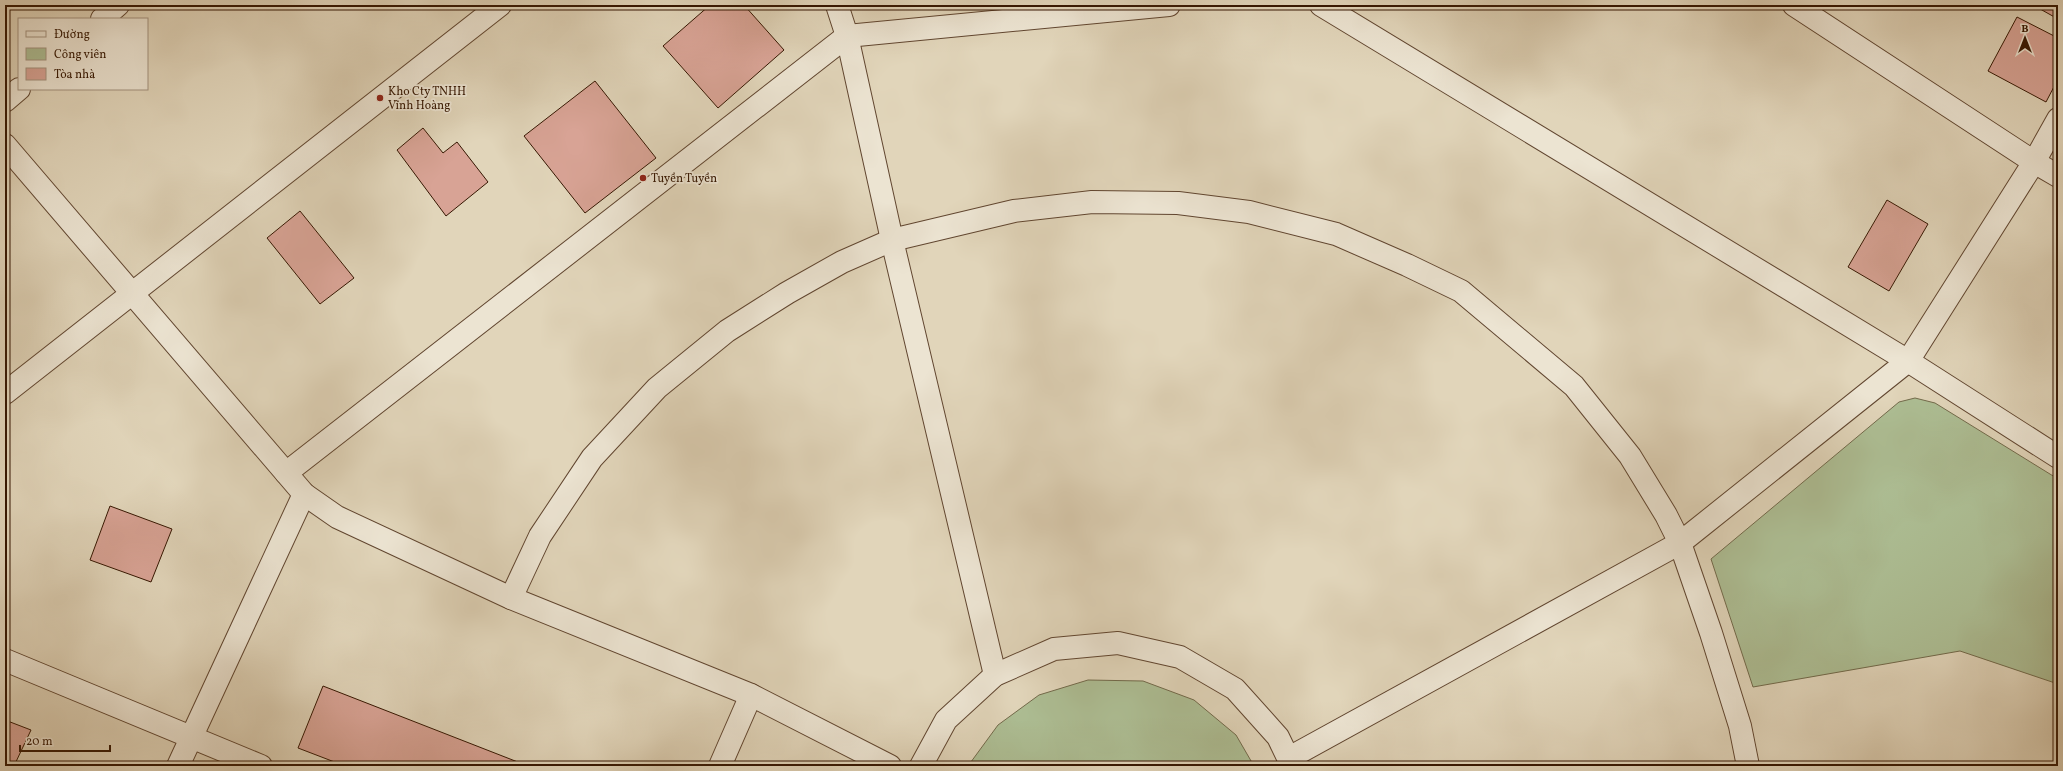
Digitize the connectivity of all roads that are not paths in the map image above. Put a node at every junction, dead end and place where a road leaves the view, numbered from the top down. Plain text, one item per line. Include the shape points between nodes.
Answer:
1 (118, 5) edge
2 (500, 5) edge
3 (837, 5) edge
4 (1170, 5) edge
5 (1321, 5) edge
6 (1794, 5) edge
7 (103, 18) edge
8 (847, 36) junction
9 (18, 90) edge
10 (5, 101) edge
11 (2058, 119) edge
12 (5, 145) edge
13 (2034, 162) junction
14 (2058, 176) edge
15 (892, 240) junction
16 (132, 293) junction
17 (1908, 361) junction
18 (5, 393) edge
19 (2058, 457) edge
20 (286, 473) junction
21 (304, 494) junction
22 (1680, 543) junction
23 (511, 598) junction
24 (5, 660) edge
25 (996, 675) junction
26 (751, 695) junction
27 (190, 737) junction
28 (1290, 762) edge
29 (178, 766) edge
30 (261, 766) edge
31 (720, 766) edge
32 (890, 766) edge
33 (921, 766) edge
34 (1748, 766) edge

1 - 7 street
2 - 16 street
3 - 8 street
4 - 8 street
5 - 17 street
6 - 13 street
8 - 15 street
8 - 20 street
9 - 10 street
11 - 13 street
12 - 16 street
13 - 14 street
13 - 17 street
15 - 22 street via 1014,211 1092,202 1178,204 1249,212 1336,234 1461,291 1574,386 1630,456
15 - 23 street via 842,262 787,293 727,331 657,388 592,458 540,536
15 - 25 street
16 - 18 street
16 - 20 street
17 - 19 street
17 - 22 street
20 - 21 street
21 - 23 street via 337,517
21 - 27 street
22 - 28 street
22 - 34 street via 1712,633 1740,726
23 - 26 street
24 - 27 street
25 - 28 street via 1054,649 1118,643 1180,657 1236,689 1278,737
25 - 33 street via 946,720
26 - 31 street
26 - 32 street
27 - 29 street
27 - 30 street

